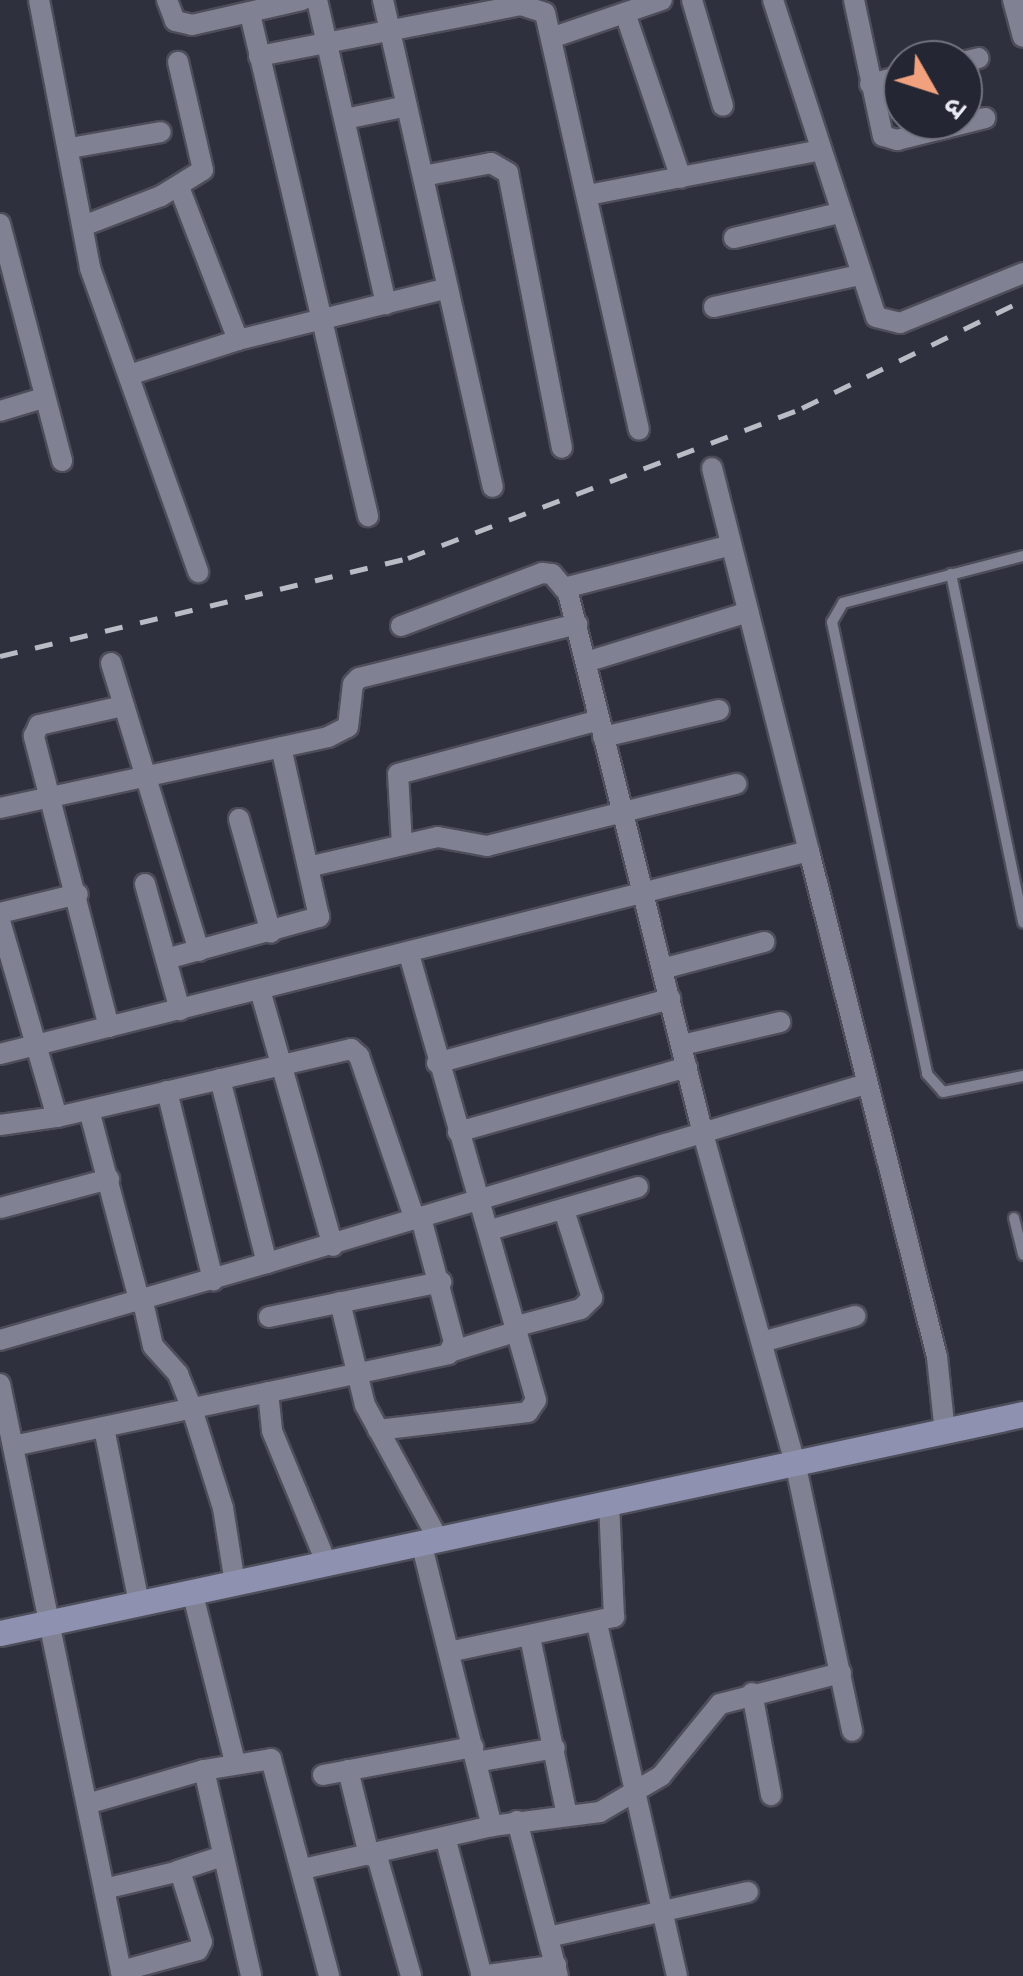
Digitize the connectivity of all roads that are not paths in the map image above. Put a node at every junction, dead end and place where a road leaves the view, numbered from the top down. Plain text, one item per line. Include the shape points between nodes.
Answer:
1 (38, 0) edge
2 (167, 0) edge
3 (302, 0) edge
4 (317, 0) edge
5 (383, 0) edge
6 (662, 0) edge
7 (692, 0) edge
8 (774, 0) edge
9 (854, 0) edge
10 (1013, 0) edge
11 (625, 13) junction
12 (250, 14) junction
13 (390, 30) junction
14 (1023, 37) edge
15 (552, 38) junction
16 (327, 41) junction
17 (259, 56) junction
18 (178, 62) dead end
19 (883, 81) edge
20 (870, 84) junction
21 (407, 106) junction
22 (723, 106) dead end
23 (985, 118) dead end
24 (344, 119) junction
25 (162, 132) dead end
26 (70, 148) junction
27 (821, 150) junction
28 (422, 176) junction
29 (681, 178) junction
30 (179, 187) junction
31 (588, 195) junction
32 (839, 213) junction
33 (0, 224) edge
34 (83, 226) junction
35 (734, 238) dead end
36 (1023, 273) edge
37 (860, 275) junction
38 (448, 288) junction
39 (386, 304) junction
40 (714, 307) dead end
41 (319, 320) junction
42 (238, 340) junction
43 (129, 376) junction
44 (43, 398) junction
45 (0, 411) edge
46 (638, 430) dead end
47 (562, 448) dead end
48 (62, 461) dead end
49 (712, 468) dead end
50 (493, 487) dead end
51 (368, 516) dead end
52 (731, 546) junction
53 (1023, 556) edge
54 (198, 572) dead end
55 (951, 574) junction
56 (564, 588) junction
57 (748, 612) junction
58 (577, 624) junction
59 (401, 626) dead end
60 (586, 662) junction
61 (111, 663) dead end
62 (123, 706) junction
63 (719, 710) dead end
64 (601, 728) junction
65 (281, 747) junction
66 (143, 776) junction
67 (736, 784) dead end
68 (48, 796) junction
69 (0, 808) edge
70 (621, 814) junction
71 (239, 819) dead end
72 (402, 845) junction
73 (809, 851) junction
74 (312, 866) junction
75 (145, 884) dead end
76 (78, 894) junction
77 (642, 896) junction
78 (0, 913) edge
79 (0, 921) edge
80 (1023, 923) edge
81 (270, 933) junction
82 (764, 942) dead end
83 (199, 951) junction
84 (409, 955) junction
85 (166, 959) junction
86 (662, 969) junction
87 (260, 990) junction
88 (670, 999) junction
89 (180, 1010) junction
90 (780, 1022) dead end
91 (109, 1027) junction
92 (36, 1045) junction
93 (682, 1045) junction
94 (0, 1054) edge
95 (436, 1063) junction
96 (279, 1065) junction
97 (687, 1067) junction
98 (1023, 1076) edge
99 (220, 1079) junction
100 (866, 1084) junction
101 (168, 1091) junction
102 (89, 1110) junction
103 (56, 1117) junction
104 (0, 1124) edge
105 (702, 1130) junction
106 (458, 1132) junction
107 (108, 1179) junction
108 (638, 1187) dead end
109 (476, 1201) junction
110 (0, 1208) edge
111 (564, 1210) junction
112 (1014, 1218) dead end
113 (418, 1219) junction
114 (490, 1230) junction
115 (333, 1246) junction
116 (1023, 1255) edge
117 (268, 1264) junction
118 (213, 1280) junction
119 (441, 1282) junction
120 (142, 1302) junction
121 (340, 1302) junction
122 (269, 1316) dead end
123 (855, 1316) dead end
124 (517, 1328) junction
125 (0, 1340) edge
126 (762, 1342) junction
127 (450, 1352) junction
128 (353, 1373) junction
129 (0, 1384) edge
130 (268, 1392) junction
131 (192, 1409) junction
132 (1023, 1414) edge
133 (104, 1428) junction
134 (378, 1430) junction
135 (946, 1433) junction
136 (13, 1446) junction
137 (795, 1462) junction
138 (610, 1504) junction
139 (430, 1540) junction
140 (326, 1562) junction
141 (235, 1584) junction
142 (193, 1595) junction
143 (139, 1603) junction
144 (50, 1621) junction
145 (597, 1624) junction
146 (0, 1632) edge
147 (530, 1637) junction
148 (449, 1652) junction
149 (841, 1673) junction
150 (752, 1693) junction
151 (852, 1732) dead end
152 (555, 1748) junction
153 (474, 1755) junction
154 (235, 1762) junction
155 (204, 1770) junction
156 (348, 1770) junction
157 (323, 1775) dead end
158 (636, 1792) junction
159 (772, 1795) dead end
160 (87, 1804) junction
161 (567, 1815) junction
162 (517, 1821) junction
163 (492, 1826) junction
164 (445, 1837) junction
165 (372, 1854) junction
166 (224, 1856) junction
167 (304, 1870) junction
168 (177, 1871) junction
169 (104, 1889) junction
170 (748, 1892) dead end
171 (665, 1910) junction
172 (548, 1937) junction
173 (557, 1970) edge
174 (121, 1973) edge
175 (251, 1976) edge
176 (328, 1976) edge
177 (411, 1976) edge
178 (482, 1976) edge
179 (677, 1976) edge

1 - 26 street
2 - 12 street via 183,24
3 - 12 street
4 - 16 street
5 - 13 street
6 - 11 street
7 - 22 street
8 - 27 street
9 - 20 street
10 - 14 street
11 - 15 street
11 - 29 street
12 - 17 street
13 - 15 street via 532,4 545,12
13 - 16 street
13 - 21 street
15 - 31 street
16 - 17 street
16 - 24 street
17 - 41 street
18 - 30 street via 205,159 198,177
19 - 20 street
20 - 23 street via 886,139
21 - 24 street
21 - 28 street
24 - 39 street
25 - 26 street
26 - 34 street
27 - 29 street
27 - 32 street
28 - 38 street
28 - 47 street via 491,163 508,174
29 - 31 street
30 - 34 street
30 - 42 street
31 - 46 street
32 - 35 street
32 - 37 street
33 - 44 street
34 - 43 street via 90,268
36 - 37 street via 892,325 872,312
37 - 40 street
38 - 39 street
38 - 50 street
39 - 41 street
41 - 42 street
41 - 51 street
42 - 43 street
43 - 54 street
44 - 45 street
44 - 48 street
49 - 52 street
52 - 56 street
52 - 57 street
53 - 55 lane
55 - 80 lane
55 - 98 lane via 843,602 832,622 927,1074 943,1092
56 - 58 street
56 - 59 street via 542,573
57 - 60 street
57 - 73 street
58 - 60 street
58 - 65 street via 360,678 352,684 348,727
60 - 64 street
61 - 62 street
62 - 66 street
62 - 68 street via 35,729
63 - 64 street
64 - 70 street
64 - 72 street via 398,774
65 - 66 street
65 - 74 street
66 - 68 street
66 - 83 street
67 - 70 street
68 - 69 street
68 - 76 street
70 - 72 street via 487,846 444,837
70 - 77 street
71 - 81 street
72 - 74 street
73 - 77 street
73 - 100 street
74 - 81 street via 319,916
75 - 85 street
76 - 78 street
76 - 91 street
77 - 84 street
77 - 86 street
79 - 92 street
81 - 83 street
82 - 86 street
83 - 85 street
84 - 87 street
84 - 95 street
85 - 89 street
86 - 88 street
87 - 89 street
87 - 96 street
88 - 93 street
88 - 95 street
89 - 91 street
90 - 93 street
91 - 92 street
92 - 94 street
92 - 103 street
93 - 97 street
95 - 106 street
96 - 99 street
96 - 113 street via 357,1052
96 - 115 street
97 - 105 street
97 - 106 street
99 - 101 street
99 - 117 street
100 - 105 street
100 - 135 street via 937,1357
101 - 102 street
101 - 118 street
102 - 103 street
102 - 107 street
103 - 104 street
105 - 109 street
105 - 126 street
106 - 109 street
107 - 110 street
107 - 120 street
108 - 111 street
109 - 113 street
109 - 114 street
111 - 114 street
111 - 124 street via 592,1298 582,1309
112 - 116 lane
113 - 115 street
113 - 119 street
114 - 124 street
115 - 117 street
117 - 118 street
118 - 120 street
119 - 121 street
119 - 127 street
120 - 125 street
120 - 131 street via 154,1346 178,1374
121 - 122 street
121 - 128 street
123 - 126 street
124 - 127 street
124 - 134 street via 536,1400 531,1410
126 - 137 street
127 - 128 street
128 - 130 street
128 - 134 street
129 - 136 street
130 - 131 street
130 - 140 street via 272,1431
131 - 133 street
131 - 141 street via 222,1508
132 - 135 street
133 - 136 street
133 - 143 street
134 - 139 street
135 - 137 street
136 - 144 street
137 - 138 street
137 - 149 street
138 - 139 street
138 - 145 street via 617,1604 614,1617
139 - 140 street
139 - 148 street
140 - 141 street
141 - 142 street
142 - 143 street
142 - 154 street
143 - 144 street
144 - 146 street
144 - 160 street
145 - 147 street
145 - 158 street
147 - 148 street
147 - 152 street
148 - 153 street
149 - 150 street
149 - 151 street
150 - 158 street via 720,1704 668,1768
150 - 159 street
152 - 153 street
152 - 161 street
153 - 156 street
153 - 163 street
154 - 155 street
154 - 167 street via 274,1762
155 - 160 street
155 - 166 street
156 - 157 street
156 - 165 street
158 - 161 street via 600,1812
158 - 171 street
160 - 169 street
161 - 162 street
162 - 163 street
162 - 172 street
163 - 164 street
164 - 165 street
164 - 178 street
165 - 167 street
165 - 177 street
166 - 168 street
166 - 175 street
167 - 176 street
168 - 169 street
168 - 174 street via 186,1878 201,1948
169 - 174 street
170 - 171 street
171 - 172 street
171 - 179 street
172 - 173 street
173 - 178 street

